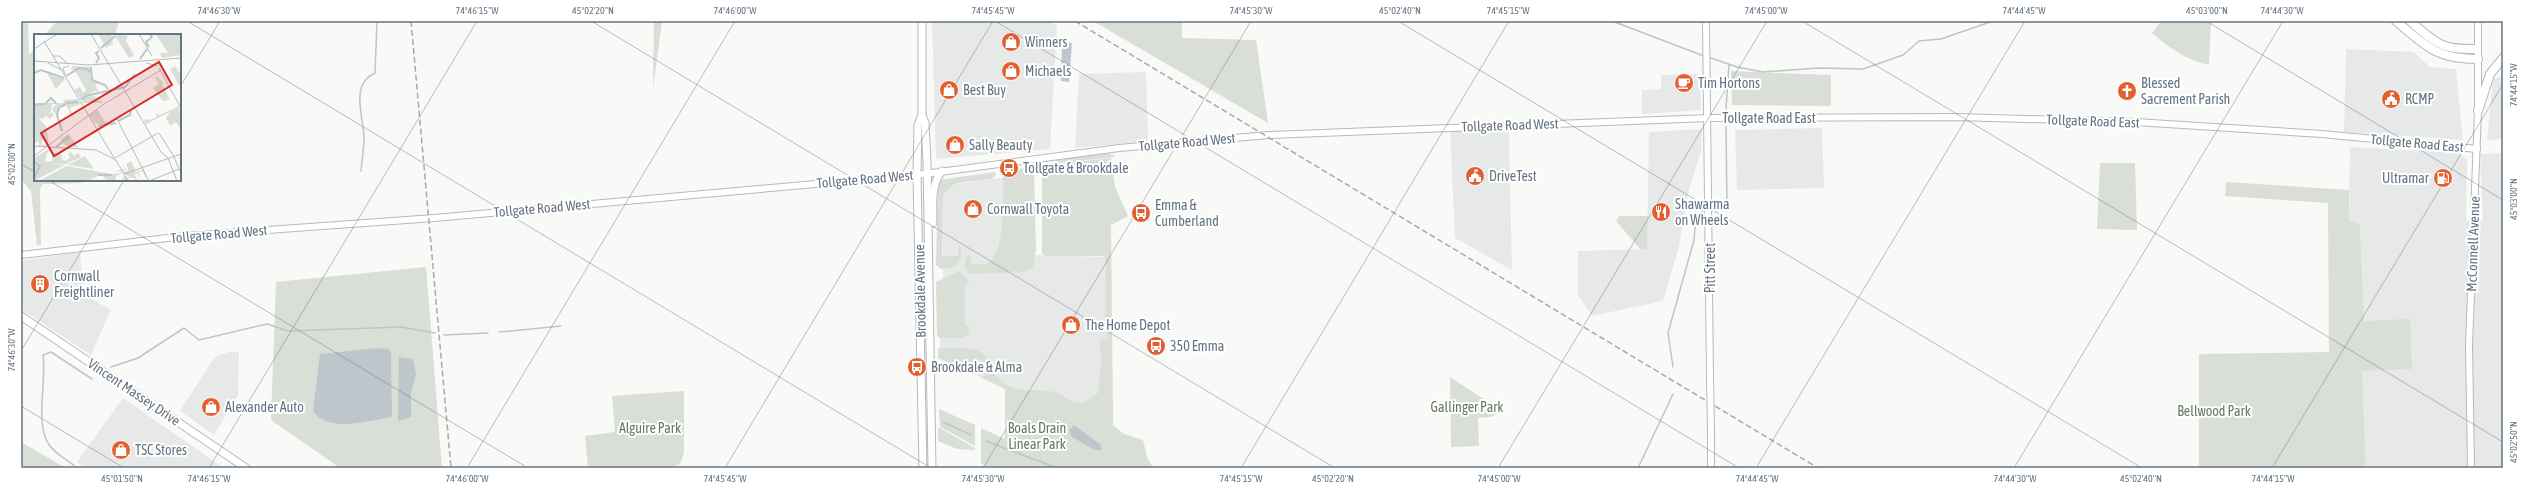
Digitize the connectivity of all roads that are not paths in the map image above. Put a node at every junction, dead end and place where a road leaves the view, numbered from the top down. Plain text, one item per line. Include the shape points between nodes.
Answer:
1 (922, 21) edge
2 (1706, 21) edge
3 (2396, 21) edge
4 (2410, 21) edge
5 (2478, 21) edge
6 (2478, 49) junction
7 (2503, 58) edge
8 (2478, 59) junction
9 (2478, 111) junction
10 (922, 116) junction
11 (1709, 118) junction
12 (2477, 149) junction
13 (942, 172) junction
14 (927, 173) junction
15 (917, 175) junction
16 (929, 240) junction
17 (21, 255) edge
18 (21, 316) edge
19 (246, 468) edge
20 (923, 468) edge
21 (932, 468) edge
22 (1711, 468) edge
23 (2471, 468) edge

1 - 10 main road, Brookdale Avenue
2 - 11 street, Pitt Street
3 - 8 highway via 2428,48 2441,55
4 - 6 highway via 2445,48
5 - 6 street, McConnell Avenue
6 - 8 street, McConnell Avenue
7 - 9 highway via 2490,74
8 - 9 street, McConnell Avenue
9 - 12 street, McConnell Avenue
10 - 14 main road, Brookdale Avenue via 925,123
10 - 15 main road, Brookdale Avenue via 918,125
11 - 12 street, Tollgate Road East via 1902,117 2136,122 2322,134
11 - 13 street, Tollgate Road West via 1214,138
11 - 22 street, Pitt Street, bridge
12 - 23 street, McConnell Avenue via 2469,345
13 - 14 street, Tollgate Road West
13 - 16 main road via 937,177 934,187 934,230
14 - 15 street, Tollgate Road West
14 - 16 main road, Brookdale Avenue
15 - 17 street, Tollgate Road West via 434,218 185,236
15 - 20 main road, Brookdale Avenue
16 - 21 main road, Brookdale Avenue
18 - 19 main road, Vincent Massey Drive

